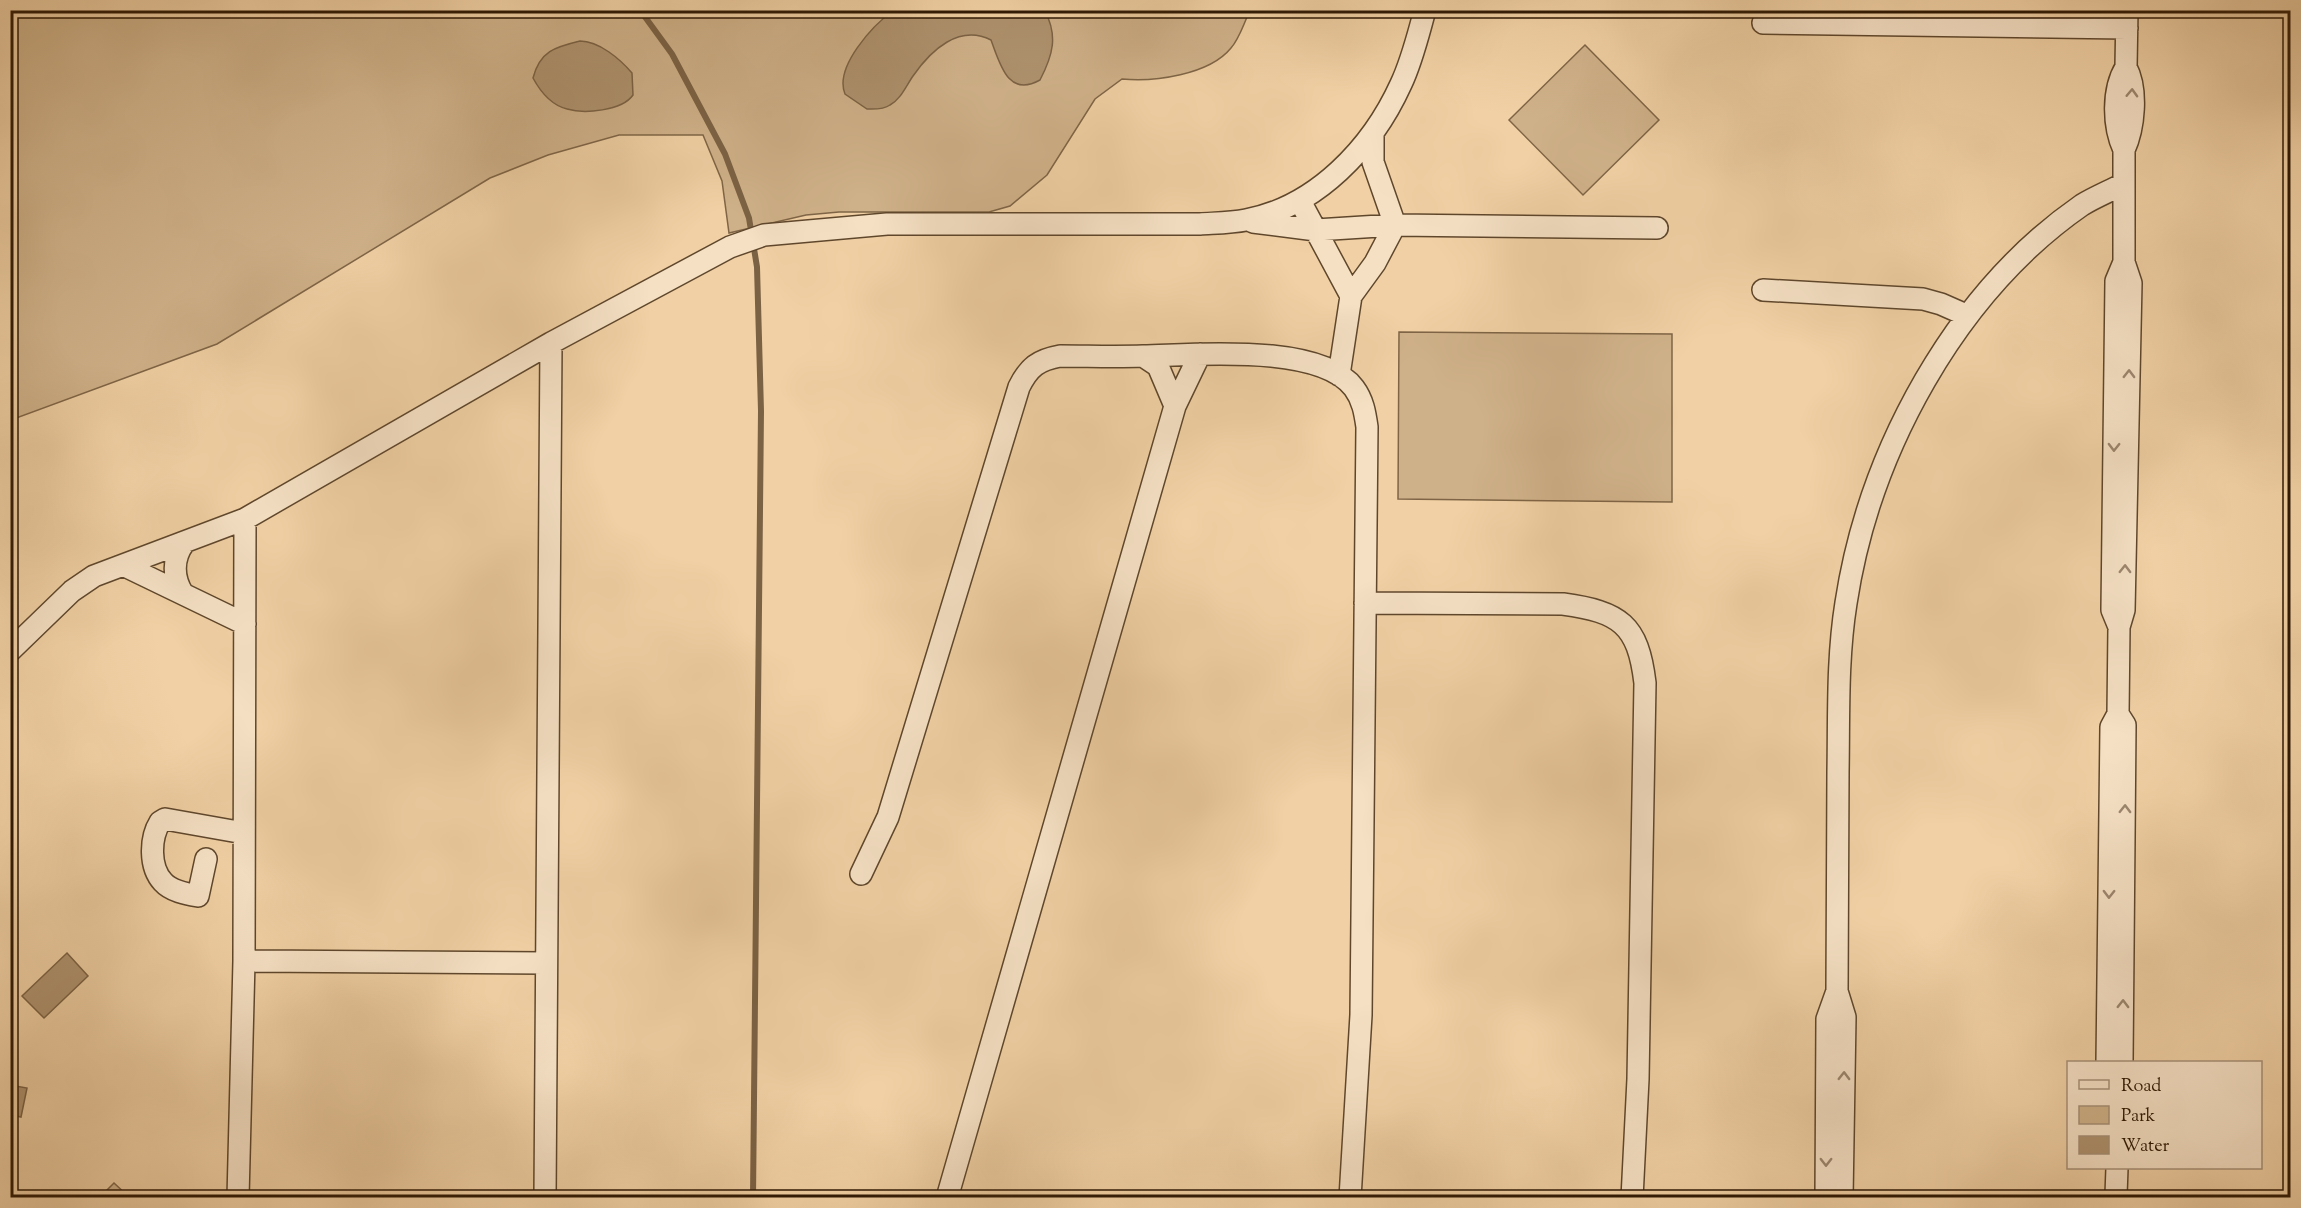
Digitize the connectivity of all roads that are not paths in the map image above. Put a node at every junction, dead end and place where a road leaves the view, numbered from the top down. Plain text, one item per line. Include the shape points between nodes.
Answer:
1 (1425, 10) edge
2 (2127, 19) edge
3 (1763, 23) dead end
4 (1373, 133) junction
5 (2123, 184) junction
6 (1300, 201) junction
7 (1245, 220) junction
8 (1395, 225) junction
9 (1657, 228) dead end
10 (1316, 230) junction
11 (1763, 290) dead end
12 (1351, 296) junction
13 (1966, 315) junction
14 (551, 343) junction
15 (1200, 354) junction
16 (1143, 356) junction
17 (1339, 375) junction
18 (1175, 406) junction
19 (245, 519) junction
20 (184, 543) junction
21 (124, 566) junction
22 (183, 594) junction
23 (1365, 603) junction
24 (245, 624) junction
25 (10, 651) edge
26 (244, 832) junction
27 (206, 859) dead end
28 (2117, 866) junction
29 (861, 874) dead end
30 (244, 961) junction
31 (544, 963) junction
32 (2107, 1061) edge
33 (2122, 1061) edge
34 (1835, 1121) junction
35 (2117, 1169) edge
36 (238, 1197) edge
37 (545, 1197) edge
38 (947, 1197) edge
39 (1350, 1197) edge
40 (1632, 1197) edge
41 (1826, 1197) edge
42 (1842, 1197) edge
43 (2116, 1197) edge

1 - 4 street via 1402,83
2 - 3 street
2 - 5 street via 2131,136 2124,150
4 - 6 street via 1336,174
4 - 8 street via 1373,162
5 - 13 street via 2056,225
5 - 28 street via 2124,262 2116,281 2121,401 2112,610 2119,627 2118,714 2111,727
6 - 7 street
6 - 10 street
7 - 10 street
7 - 14 street via 1188,224 886,224 764,235 730,247
8 - 9 street
8 - 10 street
8 - 12 street via 1375,263
10 - 12 street
11 - 13 street via 1923,299
12 - 17 street
13 - 34 street via 1909,408 1889,451 1856,553 1846,603 1839,694 1837,991 1845,1017
14 - 19 street
14 - 31 street
15 - 16 street
15 - 17 street via 1287,358
15 - 18 street
16 - 18 street via 1158,366
16 - 29 street via 1060,356 1037,362 1026,373 888,817
17 - 23 street via 1354,387 1363,404 1367,427
18 - 38 street
19 - 20 street
19 - 24 street
20 - 21 street
20 - 22 street via 175,565 177,584
21 - 22 street
21 - 25 street via 94,576 72,591
22 - 24 street
23 - 39 street via 1361,1015
23 - 40 street via 1588,607 1622,622 1641,652 1645,683 1638,1079
24 - 26 street
26 - 27 street via 165,819 160,822 153,838 155,867 169,887 198,896
26 - 30 street
28 -> 32 street
33 -> 28 street
30 - 31 street
30 - 36 street
31 - 37 street
34 -> 41 street
34 - 42 street
35 - 43 street

